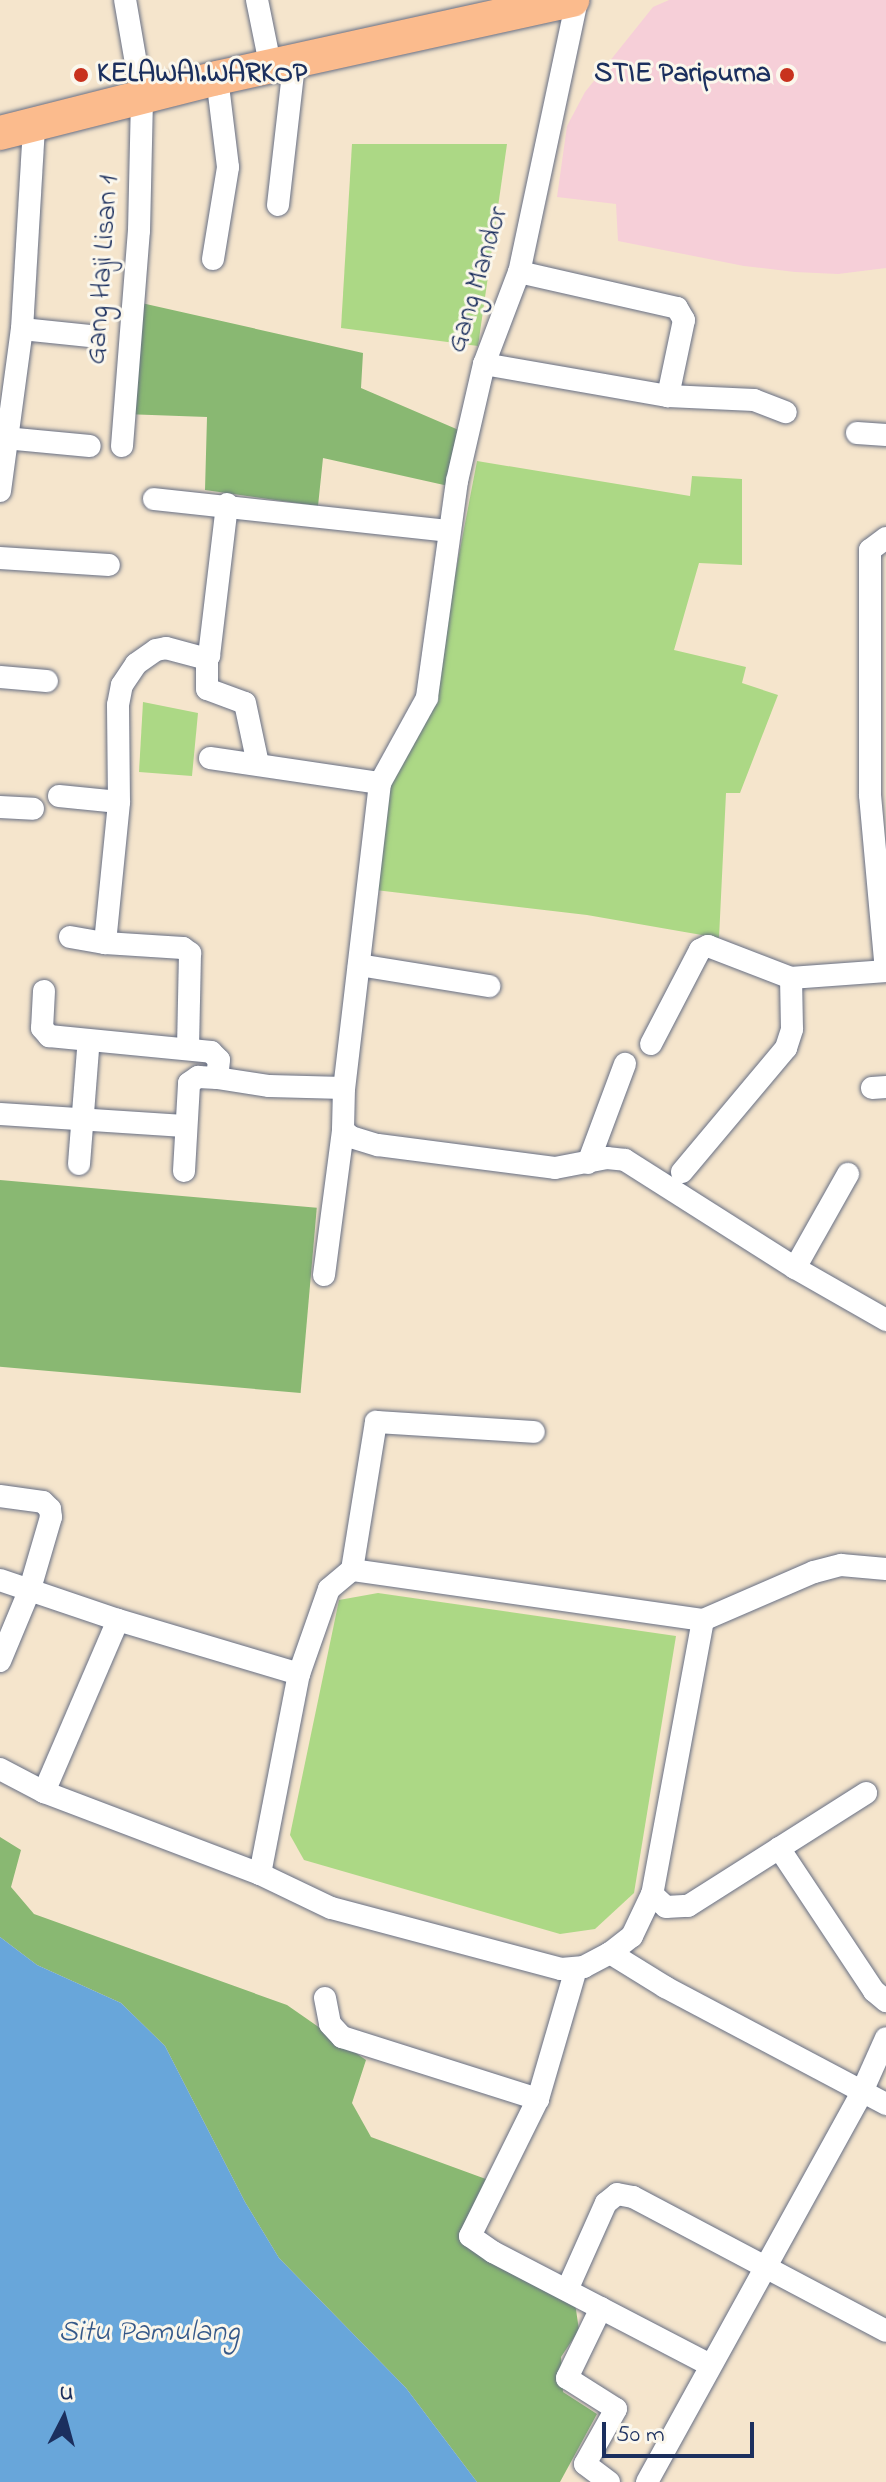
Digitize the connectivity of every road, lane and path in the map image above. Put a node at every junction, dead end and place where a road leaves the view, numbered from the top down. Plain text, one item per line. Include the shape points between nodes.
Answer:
1 (125, 0) edge
2 (257, 0) edge
3 (575, 0) edge
4 (517, 6) edge
5 (283, 66) junction
6 (217, 78) junction
7 (142, 98) junction
8 (34, 125) junction
9 (0, 133) edge
10 (278, 205) dead end
11 (213, 259) dead end
12 (519, 272) junction
13 (22, 329) junction
14 (90, 336) dead end
15 (484, 364) junction
16 (668, 396) junction
17 (786, 412) dead end
18 (857, 433) dead end
19 (886, 435) edge
20 (5, 438) junction
21 (90, 446) dead end
22 (122, 446) dead end
23 (0, 491) edge
24 (154, 499) dead end
25 (227, 504) junction
26 (448, 531) junction
27 (886, 538) edge
28 (0, 558) edge
29 (109, 565) dead end
30 (207, 659) junction
31 (0, 677) edge
32 (47, 681) dead end
33 (210, 758) dead end
34 (258, 764) junction
35 (380, 783) junction
36 (878, 795) edge
37 (59, 796) dead end
38 (119, 802) junction
39 (0, 807) edge
40 (33, 809) dead end
41 (70, 937) dead end
42 (105, 943) junction
43 (359, 965) junction
44 (886, 971) edge
45 (791, 978) junction
46 (489, 986) dead end
47 (44, 991) dead end
48 (651, 1044) dead end
49 (88, 1049) dead end
50 (188, 1049) junction
51 (625, 1064) dead end
52 (217, 1078) junction
53 (344, 1088) junction
54 (0, 1114) edge
55 (83, 1118) junction
56 (185, 1126) junction
57 (343, 1130) junction
58 (588, 1163) junction
59 (79, 1164) dead end
60 (184, 1171) dead end
61 (682, 1172) dead end
62 (848, 1174) dead end
63 (795, 1268) junction
64 (324, 1275) dead end
65 (886, 1320) edge
66 (534, 1432) dead end
67 (0, 1496) edge
68 (883, 1562) edge
69 (352, 1570) junction
70 (0, 1580) edge
71 (30, 1589) junction
72 (118, 1620) junction
73 (703, 1620) junction
74 (0, 1661) edge
75 (299, 1674) junction
76 (0, 1769) edge
77 (44, 1792) junction
78 (866, 1793) dead end
79 (779, 1848) junction
80 (260, 1874) junction
81 (652, 1894) junction
82 (610, 1953) junction
83 (576, 1969) junction
84 (325, 1998) dead end
85 (886, 2001) edge
86 (886, 2038) edge
87 (861, 2094) junction
88 (538, 2099) junction
89 (886, 2104) edge
90 (766, 2266) junction
91 (567, 2290) junction
92 (601, 2308) junction
93 (886, 2331) edge
94 (710, 2365) junction
95 (609, 2482) edge
96 (647, 2482) edge

1 - 7 street, Gang Haji Lisan 1
2 - 5 street
3 - 4 main road
3 - 12 street, Gang Mandor
4 - 5 main road
5 - 6 main road
5 - 10 street
6 - 7 main road
6 - 11 street via 228,167
7 - 8 main road
7 - 22 street, Gang Haji Lisan 1 via 139,231
8 - 9 main road
8 - 13 street
12 - 15 street, Gang Mandor
12 - 16 street via 677,308 684,320
13 - 14 street
13 - 20 street
15 - 16 street
15 - 26 street, Gang Mandor
16 - 17 street via 754,400
18 - 19 street
20 - 21 street
20 - 23 street
24 - 25 street
25 - 26 street
25 - 30 street
26 - 35 street, Gang Mandor via 427,698
27 - 36 street via 870,550
28 - 29 street
30 - 34 street via 207,689 245,703
30 - 38 street via 156,650 126,676 118,705
31 - 32 street
33 - 34 street
34 - 35 street
35 - 43 street
36 - 44 street
37 - 38 street
38 - 42 street
39 - 40 street
41 - 42 street
42 - 50 street via 183,948 190,953
43 - 46 street
43 - 53 street
44 - 45 street
45 - 48 street via 708,946 700,950
45 - 61 street via 792,1029 786,1048
47 - 50 street via 42,1028 49,1036
49 - 55 street
50 - 52 street via 216,1056
51 - 58 street
52 - 53 street
52 - 56 street via 198,1077 189,1083
53 - 57 street
54 - 55 street
55 - 56 street
55 - 59 street
56 - 60 street
57 - 58 street via 378,1145 555,1168
57 - 64 street
58 - 63 street via 625,1160
62 - 63 street
63 - 65 street
66 - 69 street via 376,1422
67 - 71 street via 43,1502 50,1509
68 - 73 street via 814,1572
69 - 73 street
69 - 75 street via 329,1589
70 - 71 street
71 - 72 street
71 - 74 street
72 - 75 street
72 - 77 street
73 - 81 street
75 - 80 street
76 - 77 street
77 - 80 street
78 - 79 street
79 - 81 street via 688,1906 666,1907
79 - 85 street via 874,1991
80 - 83 street via 331,1908
81 - 82 street via 632,1936
82 - 83 street
82 - 87 street
83 - 88 street
84 - 88 street via 330,2024 342,2037
86 - 87 street
87 - 89 street
87 - 90 street
88 - 91 street via 470,2236
90 - 91 street via 633,2197 617,2194 606,2203
90 - 93 street
90 - 94 street
91 - 92 street
92 - 94 street
92 - 95 street via 567,2378 616,2409 585,2464
94 - 96 street

